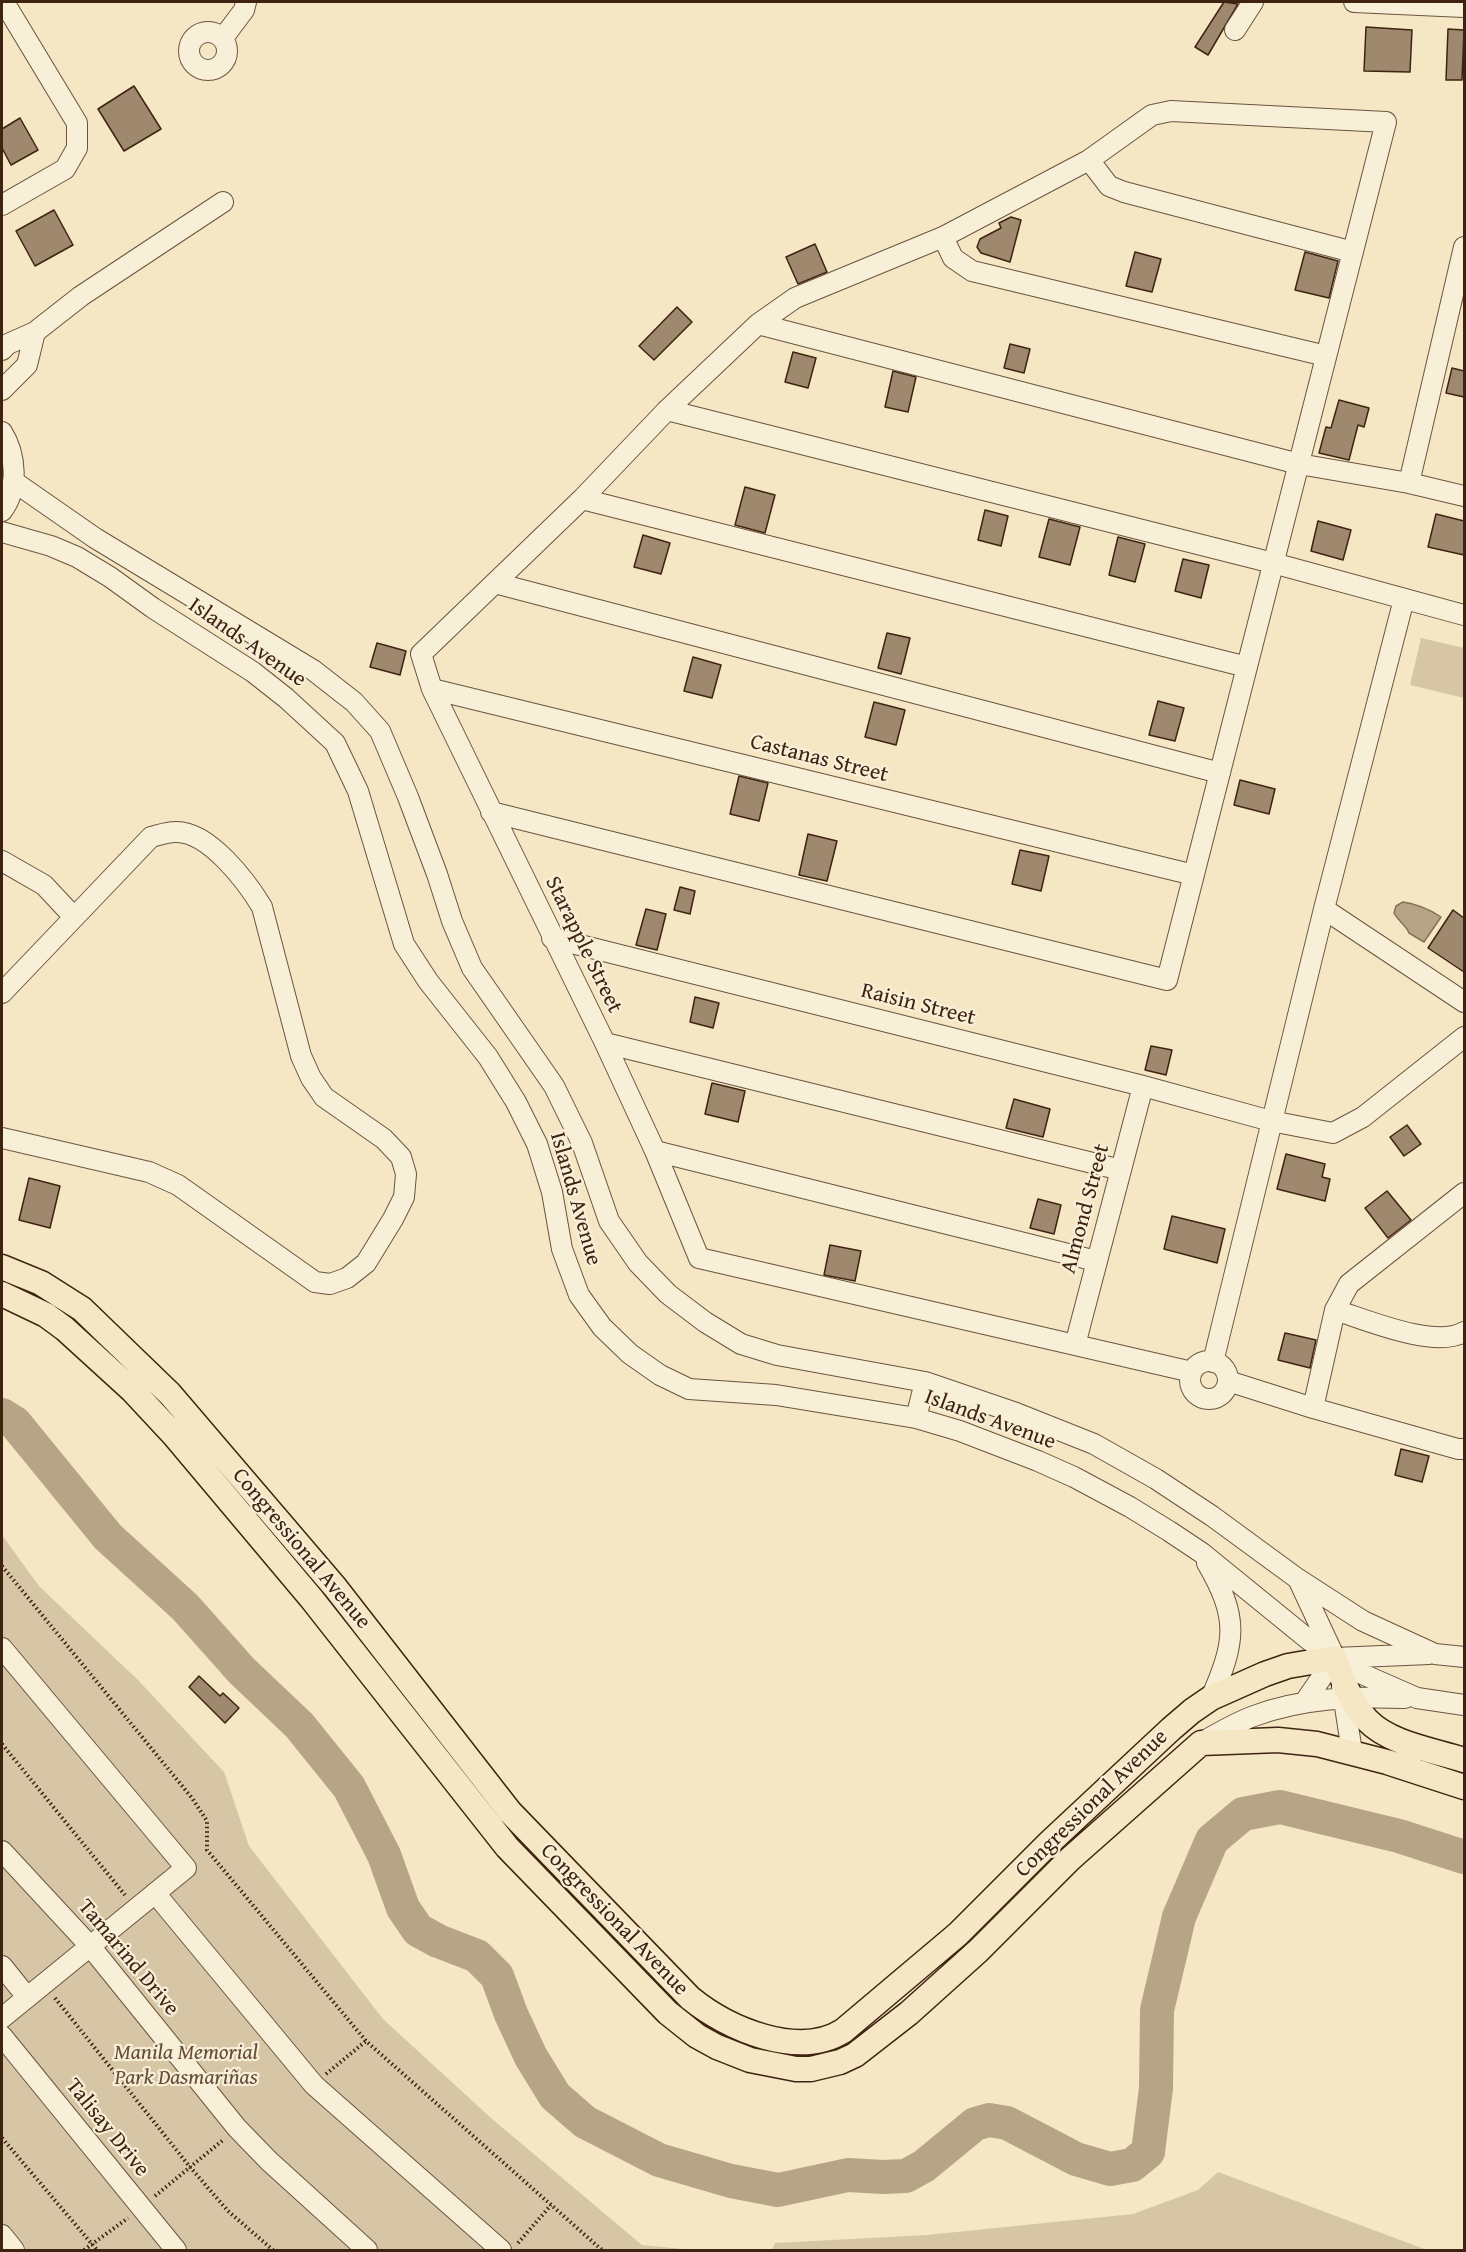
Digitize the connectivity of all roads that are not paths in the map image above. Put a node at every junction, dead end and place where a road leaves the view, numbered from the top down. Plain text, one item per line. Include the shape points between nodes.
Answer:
1 (4, 2) edge
2 (246, 2) edge
3 (1253, 2) edge
4 (1354, 2) edge
5 (1458, 5) edge
6 (9, 24) edge
7 (1235, 30) dead end
8 (223, 38) dead end
9 (1089, 160) junction
10 (223, 202) dead end
11 (2, 205) edge
12 (943, 237) junction
13 (1464, 247) edge
14 (1353, 252) junction
15 (758, 324) junction
16 (35, 332) junction
17 (2, 350) edge
18 (1326, 356) junction
19 (2, 390) edge
20 (667, 410) junction
21 (2, 432) edge
22 (1299, 464) junction
23 (13, 481) junction
24 (1409, 483) junction
25 (1464, 496) edge
26 (582, 499) junction
27 (2, 511) edge
28 (2, 531) edge
29 (1274, 563) junction
30 (495, 583) junction
31 (1404, 599) junction
32 (1464, 615) edge
33 (1247, 667) junction
34 (432, 689) junction
35 (1220, 773) junction
36 (491, 812) junction
37 (2, 861) edge
38 (1194, 875) junction
39 (1324, 909) junction
40 (73, 916) junction
41 (552, 938) junction
42 (2, 993) edge
43 (1464, 1002) edge
44 (1464, 1037) edge
45 (605, 1043) junction
46 (1143, 1086) junction
47 (1271, 1121) junction
48 (2, 1138) edge
49 (655, 1151) junction
50 (1121, 1170) junction
51 (1464, 1193) edge
52 (1096, 1261) junction
53 (2, 1268) edge
54 (2, 1294) edge
55 (1335, 1310) junction
56 (1464, 1332) edge
57 (1075, 1345) junction
58 (1213, 1362) junction
59 (1192, 1372) junction
60 (1228, 1381) junction
61 (925, 1382) junction
62 (1313, 1408) junction
63 (916, 1418) junction
64 (1464, 1449) edge
65 (1202, 1553) junction
66 (1298, 1579) junction
67 (2, 1648) edge
68 (1435, 1654) junction
69 (1464, 1657) edge
70 (1335, 1658) junction
71 (1210, 1698) junction
72 (1348, 1698) junction
73 (1417, 1698) junction
74 (1304, 1703) junction
75 (1464, 1705) edge
76 (1201, 1743) junction
77 (1352, 1752) junction
78 (1464, 1760) edge
79 (1464, 1787) edge
80 (2, 1851) edge
81 (155, 1893) junction
82 (90, 1946) junction
83 (2, 1966) edge
84 (27, 1997) junction
85 (2, 2018) edge
86 (2, 2036) edge
87 (2, 2235) edge
88 (14, 2250) edge
89 (176, 2250) edge
90 (367, 2250) edge
91 (501, 2250) edge

1 - 6 street
2 - 8 street
3 - 7 street
4 - 5 street
6 - 11 street via 77,123 77,148 65,169
9 - 12 street
9 - 14 street via 1109,186 1124,192
9 - 14 street via 1152,115 1171,111 1386,122
10 - 16 street via 81,296
12 - 15 street via 795,298
12 - 18 street via 953,258 972,271
13 - 24 street
14 - 18 street
15 - 20 street
15 - 22 street
16 - 17 street
16 - 19 street via 27,365
18 - 22 street
20 - 26 street
20 - 29 street
21 - 23 street via 13,460
22 - 24 street
22 - 29 street
23 - 27 street
23 - 61 street, Islands Avenue via 95,538 313,670 354,702 380,731 472,968 554,1086 582,1143 609,1221 638,1263 668,1294 741,1344 777,1355
24 - 25 street
26 - 30 street
26 - 33 street
28 - 63 street, Islands Avenue via 77,557 110,577 253,672 335,743 358,791 404,944 488,1057 516,1102 537,1144 552,1192 562,1249 579,1295 602,1327 630,1354 689,1389 776,1395
29 - 31 street
29 - 33 street
30 - 34 street, Starapple Street via 421,654
30 - 35 street
31 - 32 street
31 - 39 street
33 - 35 street
34 - 36 street, Starapple Street
34 - 38 street, Castanas Street
35 - 38 street
36 - 38 street via 1167,980
36 - 41 street, Starapple Street
37 - 40 street via 44,885
39 - 43 street
39 - 47 street
40 - 42 street
40 - 48 street via 151,837 176,831 194,835 211,846 252,890 262,907 301,1056 311,1078 324,1097 384,1139 401,1157 406,1174 404,1197 366,1263 347,1278 330,1284 315,1282 178,1185 149,1172
41 - 45 street, Starapple Street
41 - 46 street, Raisin Street
44 - 47 street, Raisin Street via 1364,1117 1333,1133
45 - 49 street, Starapple Street
45 - 50 street
46 - 47 street, Raisin Street
46 - 50 street, Almond Street
47 - 58 street
49 - 52 street
49 - 57 street, Starapple Street via 699,1258
50 - 52 street, Almond Street
51 - 55 street via 1348,1284
52 - 57 street, Almond Street
53 - 71 main road, Congressional Avenue via 61,1294 146,1369 335,1587 510,1812 690,1998 712,2015 745,2031 808,2042 843,2031 958,1934 1153,1745
54 - 76 main road, Congressional Avenue via 46,1315 65,1329 133,1391 311,1598 507,1847 668,2013 697,2036 734,2055 782,2068 811,2069 855,2055 978,1951 1070,1859
55 - 56 street via 1425,1337 1454,1338
55 - 62 street
57 - 59 street
58 - 59 street via 1201,1363
58 - 60 street via 1223,1366
59 - 60 street via 1191,1384 1202,1397 1219,1396
60 - 62 street
61 - 63 street
61 - 66 street, Islands Avenue via 1094,1444 1212,1515
62 - 64 street
63 - 65 street, Islands Avenue via 998,1445 1074,1477 1131,1507
65 - 70 street, Islands Avenue
65 - 71 street via 1228,1602 1231,1628 1229,1651
66 - 68 street, Islands Avenue via 1363,1621
66 - 70 street
67 - 81 street via 186,1868
68 - 69 street, Islands Avenue
68 - 70 street, Congressional Avenue
70 - 71 main road, Congressional Avenue via 1288,1666
70 - 72 main road
70 - 73 street, Islands Avenue
70 - 74 street
72 - 73 street, Congressional Avenue
72 - 74 street, Congressional Avenue
72 - 77 street
72 - 78 main road via 1382,1731
73 - 75 street, Islands Avenue
74 - 76 street, Congressional Avenue via 1253,1716
76 - 77 main road, Congressional Avenue via 1296,1741
77 - 79 main road, Congressional Avenue
80 - 82 street, Tamarind Drive
81 - 82 street
81 - 91 street via 314,2085
82 - 84 street
82 - 90 street, Tamarind Drive via 237,2128
83 - 84 street
84 - 85 street
86 - 89 street, Talisay Drive
87 - 88 street

